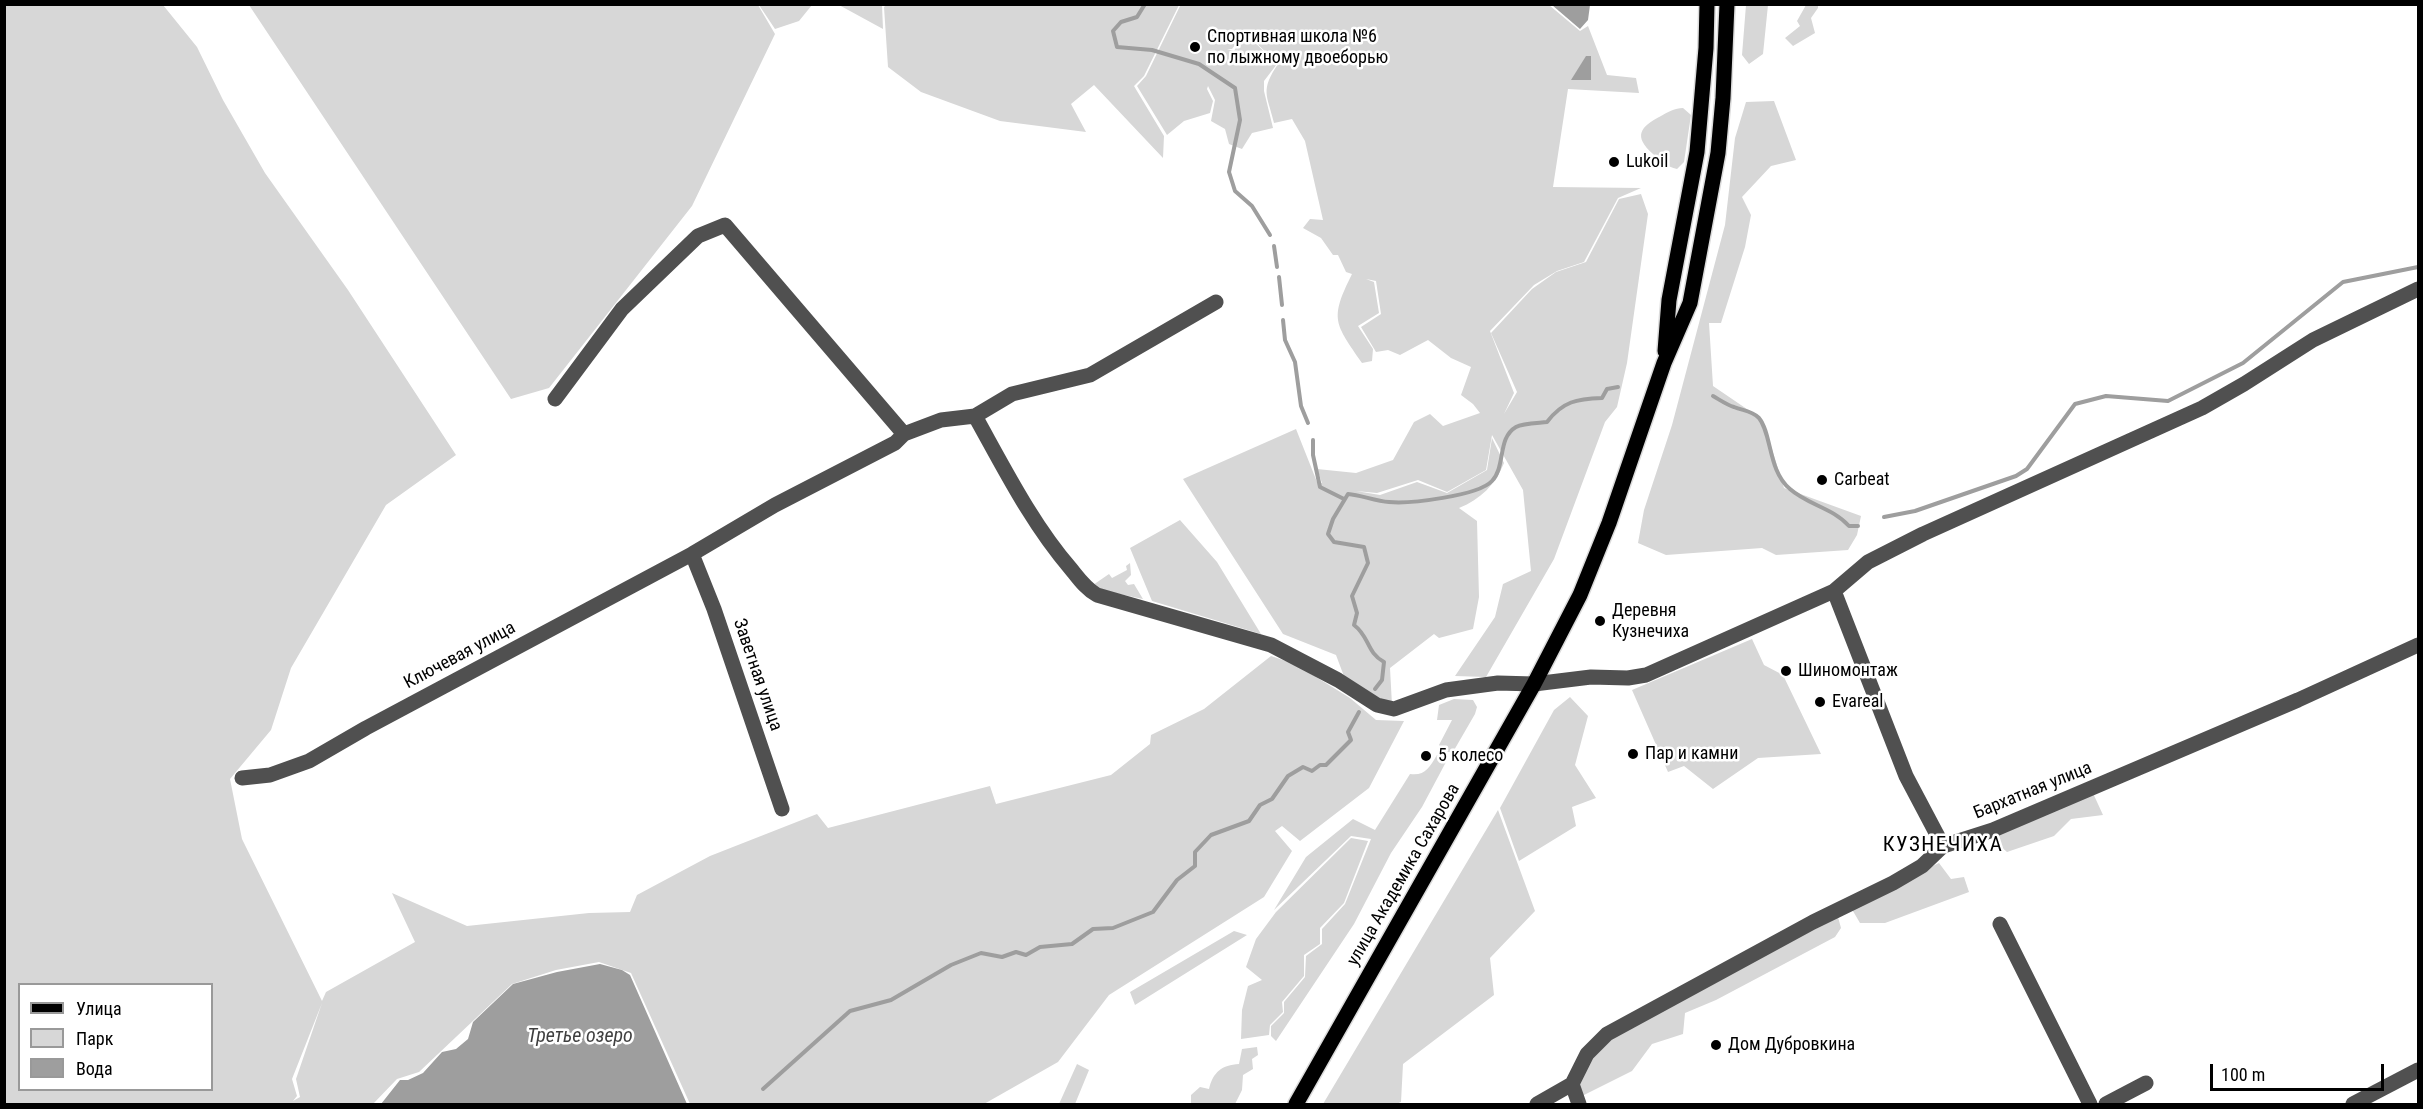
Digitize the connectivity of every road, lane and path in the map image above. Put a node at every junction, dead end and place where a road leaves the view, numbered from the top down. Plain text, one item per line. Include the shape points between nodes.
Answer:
1 (1707, 4) edge
2 (1727, 4) edge
3 (2418, 289) edge
4 (1216, 302) dead end
5 (1664, 363) junction
6 (555, 399) dead end
7 (975, 416) junction
8 (904, 434) junction
9 (692, 554) junction
10 (1834, 591) junction
11 (2418, 645) edge
12 (1534, 684) junction
13 (242, 778) dead end
14 (782, 809) dead end
15 (1943, 846) junction
16 (2000, 924) dead end
17 (2418, 1071) edge
18 (2146, 1083) dead end
19 (1572, 1084) junction
20 (1296, 1104) edge
21 (1537, 1104) edge
22 (1580, 1104) edge
23 (2090, 1104) edge
24 (2106, 1104) edge
25 (2353, 1104) edge

1 - 5 main road, улица Академика Сахарова via 1697,152 1669,300
2 - 5 main road, улица Академика Сахарова via 1719,142 1705,232 1690,303
3 - 10 street via 2332,329 2202,408 1877,556
4 - 7 street via 1090,375 1012,394
5 - 12 main road, улица Академика Сахарова via 1584,584
6 - 8 street via 621,309 698,236 725,225
7 - 8 street, Ключевая улица via 941,420
7 - 12 street via 1027,508 1061,558 1097,595 1271,645 1377,705 1394,709 1446,690
8 - 9 street, Ключевая улица via 895,443 775,505
9 - 13 street, Ключевая улица via 309,761 270,776
9 - 14 street, Заветная улица
10 - 12 street via 1646,675
10 - 15 street via 1906,776
11 - 15 street, Бархатная улица via 1994,830
12 - 20 main road, улица Академика Сахарова
15 - 19 street, Бархатная улица via 1922,866 1893,883 1607,1034 1587,1054
16 - 23 street
17 - 25 street
18 - 24 street
19 - 21 street
19 - 22 street

